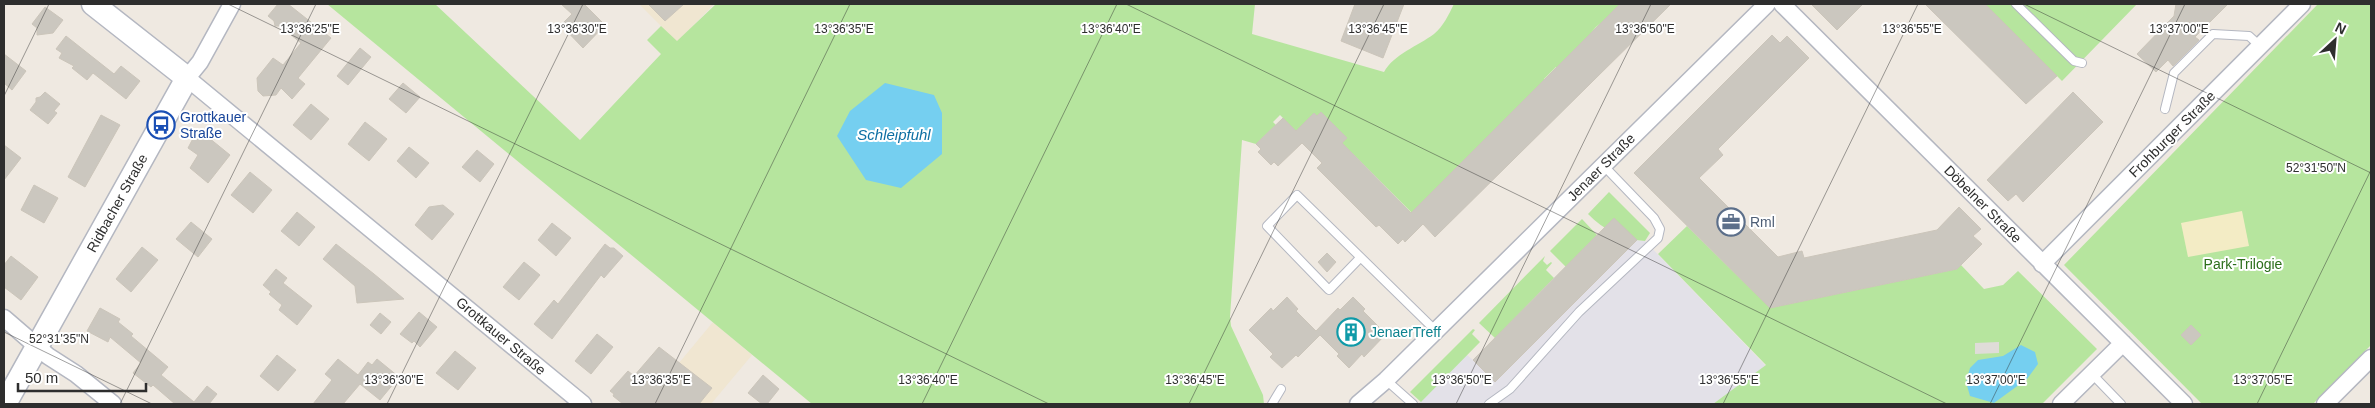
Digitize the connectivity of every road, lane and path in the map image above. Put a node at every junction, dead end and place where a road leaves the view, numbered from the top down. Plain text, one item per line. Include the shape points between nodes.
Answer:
1 (93, 4) edge
2 (232, 4) edge
3 (1767, 4) edge
4 (1782, 4) edge
5 (2016, 4) edge
6 (2302, 4) edge
7 (2260, 46) junction
8 (2082, 63) dead end
9 (188, 78) junction
10 (2165, 110) dead end
11 (1603, 165) junction
12 (1360, 258) junction
13 (2042, 264) junction
14 (4, 318) edge
15 (1436, 331) junction
16 (2123, 343) junction
17 (37, 347) junction
18 (2371, 358) edge
19 (2092, 374) junction
20 (1386, 380) junction
21 (1281, 389) dead end
22 (5, 404) edge
23 (113, 404) edge
24 (583, 404) edge
25 (1272, 404) edge
26 (1358, 404) edge
27 (1413, 404) edge
28 (1489, 404) edge
29 (2061, 404) edge
30 (2121, 404) edge
31 (2184, 404) edge
32 (2325, 404) edge

1 - 9 street, Grottkauer Straße
2 - 9 street, Ridbacher Straße
3 - 11 street, Jenaer Straße
4 - 13 street, Döbelner Straße
5 - 8 lane via 2074,61
6 - 7 street, Frohburger Straße
7 - 10 lane via 2249,36 2213,34 2174,73
7 - 13 street, Frohburger Straße
9 - 17 street, Ridbacher Straße
9 - 24 street, Grottkauer Straße
11 - 15 street, Jenaer Straße
11 - 28 lane via 1654,218 1660,229 1658,238 1579,312 1510,389
12 - 12 lane via 1329,290 1267,226 1297,195
12 - 15 lane
13 - 16 street, Döbelner Straße
14 - 17 street
15 - 20 street, Jenaer Straße
16 - 19 street
16 - 31 street, Döbelner Straße
17 - 22 street, Ridbacher Straße
17 - 23 street
18 - 32 street
19 - 29 street
19 - 30 lane
20 - 26 street, Jenaer Straße
20 - 27 lane
21 - 25 lane

